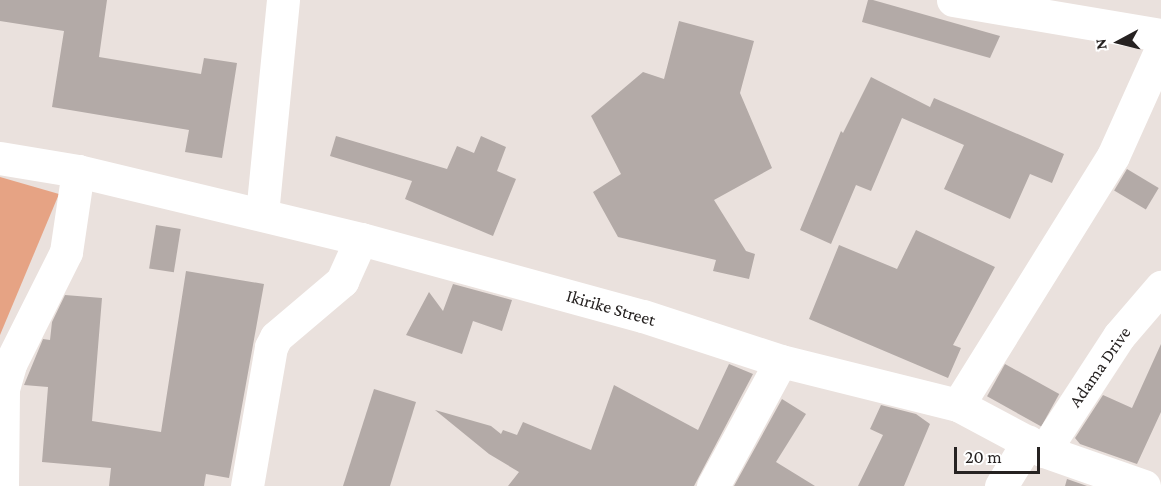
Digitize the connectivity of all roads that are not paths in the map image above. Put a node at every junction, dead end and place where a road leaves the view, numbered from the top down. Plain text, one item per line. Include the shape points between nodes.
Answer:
1 (283, 0) edge
2 (953, 0) edge
3 (1161, 34) edge
4 (1161, 49) edge
5 (0, 158) edge
6 (78, 171) junction
7 (262, 214) junction
8 (361, 239) junction
9 (1161, 287) edge
10 (781, 361) junction
11 (958, 405) junction
12 (1036, 446) junction
13 (2, 486) edge
14 (247, 486) edge
15 (713, 486) edge
16 (1001, 486) edge
17 (1144, 486) edge

1 - 7 street
2 - 3 street
4 - 11 street via 1113,156
5 - 6 street, Ikirike Street
6 - 7 street, Ikirike Street
6 - 13 street via 66,252 10,364 3,389
7 - 8 street, Ikirike Street
8 - 10 street, Ikirike Street via 642,316
8 - 14 street via 342,281 276,337 271,347
9 - 12 street, Adama Drive
10 - 11 street, Ikirike Street
10 - 15 street
11 - 12 street, Ikirike Street
12 - 16 street, Adama Drive
12 - 17 street, Ikirike Street

